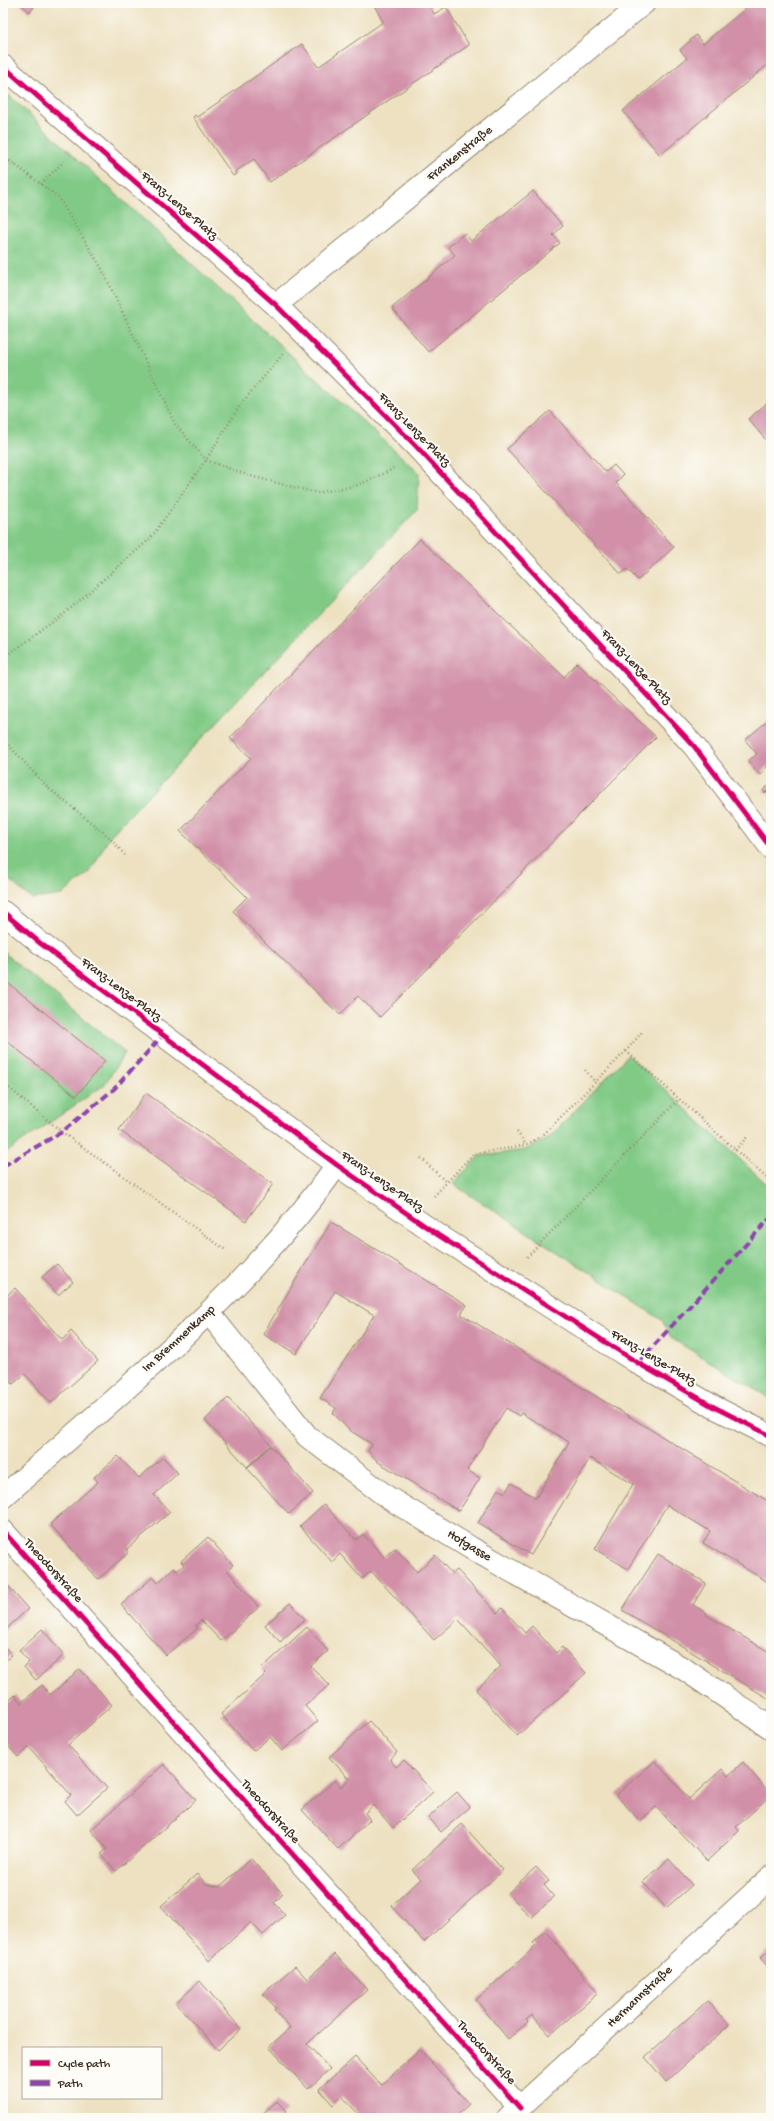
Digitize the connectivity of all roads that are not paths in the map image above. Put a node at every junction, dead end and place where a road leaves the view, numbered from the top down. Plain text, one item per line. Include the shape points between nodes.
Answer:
1 (644, 3) edge
2 (3, 66) edge
3 (276, 305) junction
4 (771, 848) edge
5 (3, 912) edge
6 (337, 1165) junction
7 (209, 1313) junction
8 (771, 1436) edge
9 (3, 1497) edge
10 (3, 1531) edge
11 (771, 1728) edge
12 (771, 1877) edge
13 (514, 2113) edge

1 - 3 street, Frankenstraße
2 - 3 street, Franz-Lenze-Platz
3 - 4 street, Franz-Lenze-Platz via 415,445 694,746
5 - 6 street, Franz-Lenze-Platz via 40,943
6 - 7 street, Im Bremmenkamp via 252,1269
6 - 8 street, Franz-Lenze-Platz via 414,1219 638,1363 714,1407
7 - 9 street, Im Bremmenkamp
7 - 11 street, Hofgasse via 307,1436 387,1497 684,1669
10 - 13 street, Theodorstraße
12 - 13 street, Hermannstraße

